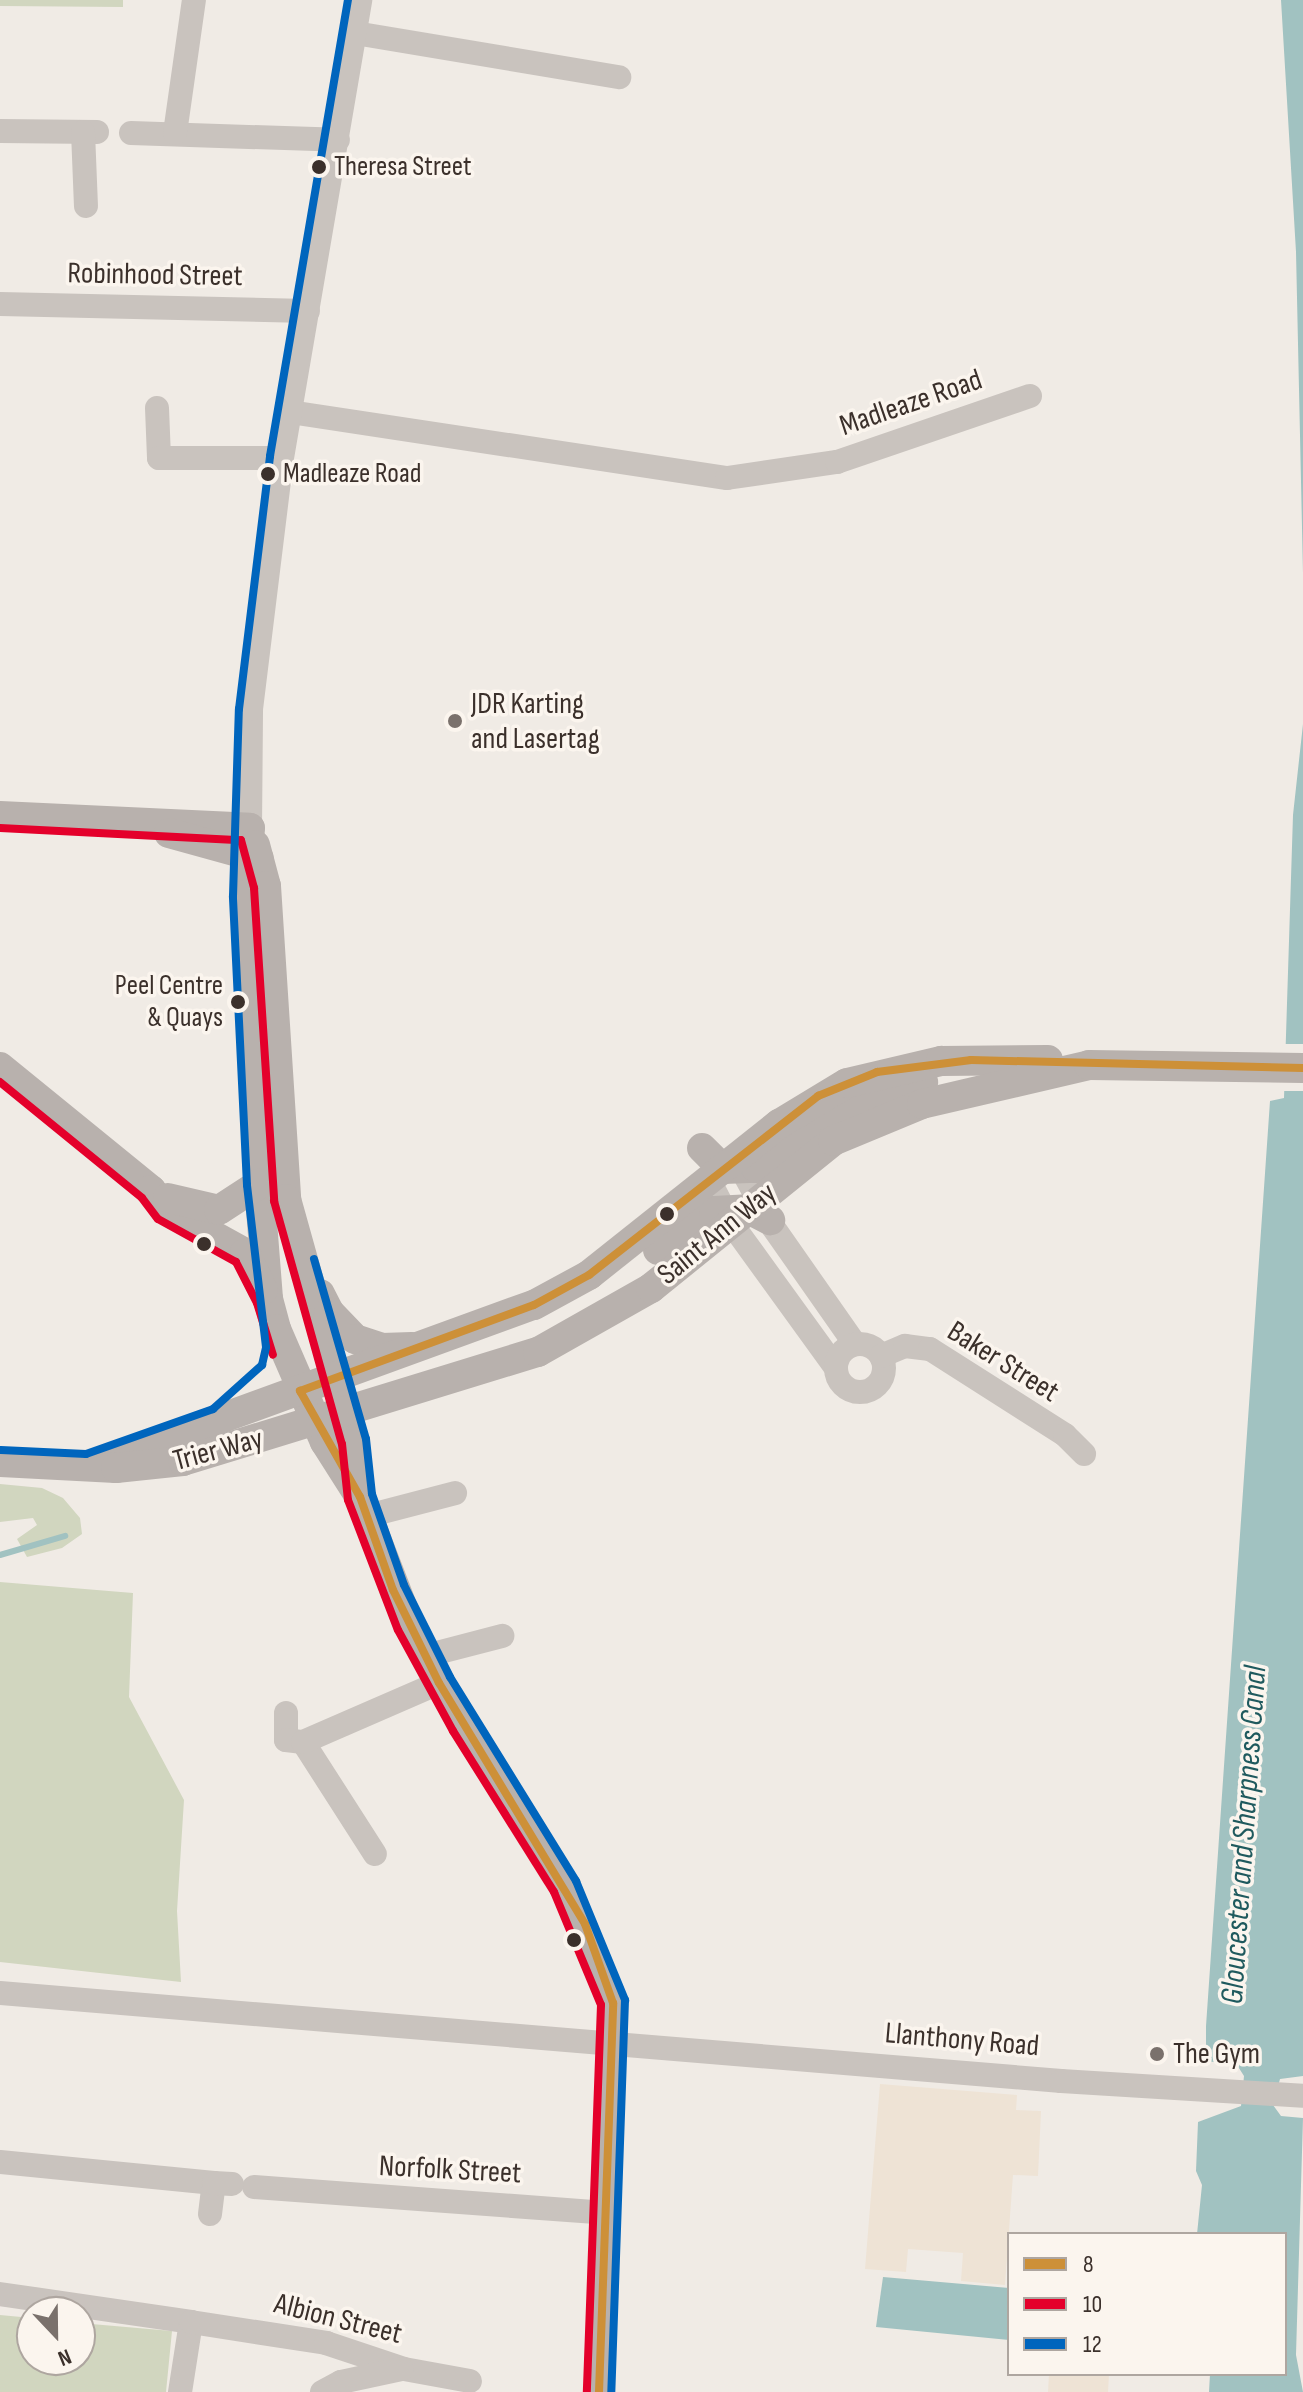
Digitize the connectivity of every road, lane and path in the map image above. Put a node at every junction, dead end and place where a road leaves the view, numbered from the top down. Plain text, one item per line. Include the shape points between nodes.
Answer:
1 (194, 0) edge
2 (360, 0) edge
3 (355, 33) junction
4 (619, 77) dead end
5 (0, 131) edge
6 (131, 133) dead end
7 (175, 133) junction
8 (338, 140) junction
9 (86, 206) dead end
10 (0, 304) edge
11 (308, 311) junction
12 (1030, 396) dead end
13 (157, 408) dead end
14 (290, 412) junction
15 (282, 458) junction
16 (0, 816) edge
17 (141, 821) junction
18 (250, 828) junction
19 (253, 858) junction
20 (1089, 1065) junction
21 (0, 1067) edge
22 (1303, 1068) edge
23 (1053, 1072) junction
24 (723, 1165) junction
25 (259, 1184) junction
26 (151, 1190) junction
27 (288, 1206) junction
28 (746, 1212) junction
29 (268, 1299) junction
30 (276, 1329) junction
31 (437, 1343) junction
32 (855, 1344) junction
33 (881, 1356) junction
34 (836, 1368) junction
35 (318, 1385) junction
36 (346, 1415) junction
37 (219, 1420) junction
38 (316, 1423) junction
39 (1084, 1454) dead end
40 (0, 1462) edge
41 (88, 1466) junction
42 (455, 1493) dead end
43 (364, 1506) junction
44 (502, 1636) dead end
45 (432, 1670) junction
46 (286, 1713) dead end
47 (303, 1742) junction
48 (375, 1854) dead end
49 (0, 1993) edge
50 (615, 2044) junction
51 (1303, 2096) edge
52 (0, 2162) edge
53 (233, 2185) junction
54 (606, 2213) junction
55 (210, 2214) dead end
56 (0, 2294) edge
57 (191, 2322) junction
58 (404, 2369) junction
59 (470, 2381) dead end
60 (180, 2392) edge
61 (322, 2392) edge
62 (599, 2392) edge

1 - 7 street
2 - 3 street
3 - 4 street
3 - 8 street
5 - 9 street via 90,132
6 - 7 street
7 - 8 street
8 - 11 street
10 - 11 street, Robinhood Street
11 - 14 street
12 - 14 street, Madleaze Road via 837,462 727,478
13 - 15 street via 159,458
14 - 15 street
15 - 18 street via 251,709
16 - 17 main road
17 - 18 main road
17 - 19 main road
18 - 19 main road
19 - 25 main road
19 - 27 main road via 266,886
20 - 22 main road, Saint Ann Way
20 - 23 main road, Saint Ann Way
20 - 24 main road, Saint Ann Way via 956,1060 877,1072 818,1096
21 - 26 main road
23 - 24 main road via 967,1077 892,1089 827,1116 770,1159
23 - 28 main road, Saint Ann Way via 991,1084 873,1120 833,1141
24 - 28 street
24 - 28 street
24 - 31 main road, Saint Ann Way via 589,1275 534,1305
25 - 26 main road via 219,1210
25 - 29 main road
26 - 29 main road via 185,1222 245,1253
27 - 31 main road via 320,1295 341,1328 382,1348
27 - 35 main road via 282,1238 286,1266
28 - 31 main road via 705,1215 624,1274 554,1312
28 - 32 street
28 - 34 street
28 - 36 main road, Saint Ann Way via 651,1288 573,1335 489,1370
29 - 30 main road
30 - 35 main road
30 - 37 main road via 278,1348 269,1377
31 - 35 main road, Saint Ann Way
32 - 33 street via 868,1345
32 - 34 street via 841,1353
33 - 34 street via 882,1378 870,1389 846,1387
33 - 39 street, Baker Street via 905,1346 930,1349 1065,1435
35 - 36 main road
35 - 37 main road, Trier Way
35 - 38 main road
36 - 38 main road, Trier Way
36 - 43 main road
37 - 41 main road, Trier Way
38 - 41 main road, Trier Way via 152,1467
38 - 43 main road
40 - 41 main road, Trier Way
42 - 43 street
43 - 45 main road via 393,1590
44 - 45 street
45 - 47 street
45 - 50 main road via 585,1924 613,2003
46 - 47 street via 286,1740
47 - 48 street
49 - 50 street, Llanthony Road
50 - 51 street, Llanthony Road
50 - 54 main road
52 - 53 street, Norfolk Street
53 - 54 street, Norfolk Street via 291,2181
53 - 55 street
54 - 62 main road
56 - 57 street, Albion Street
57 - 58 street, Albion Street via 326,2343
57 - 60 street
58 - 59 street, Albion Street
58 - 61 street via 341,2382

